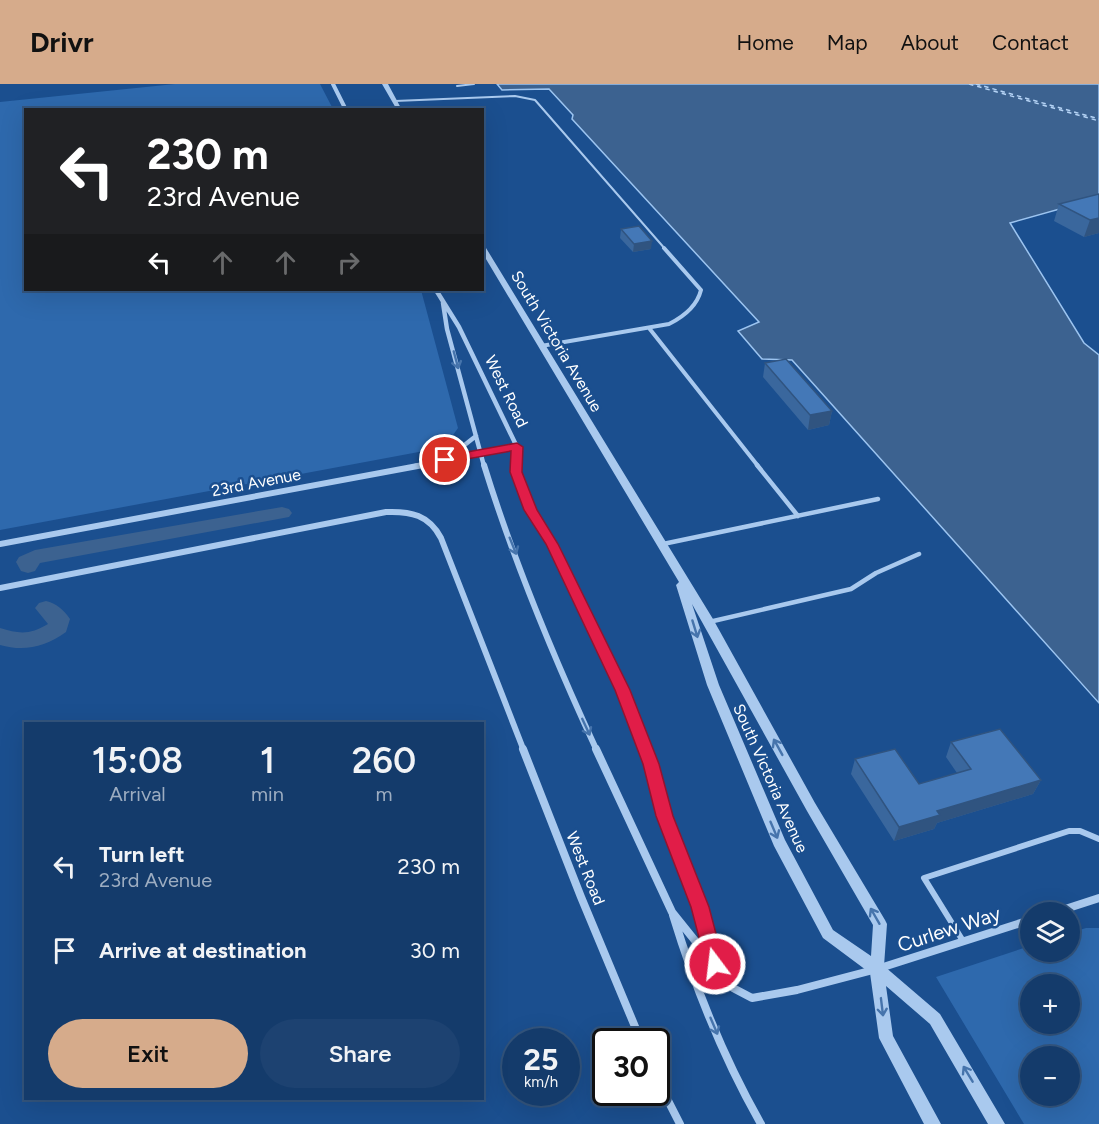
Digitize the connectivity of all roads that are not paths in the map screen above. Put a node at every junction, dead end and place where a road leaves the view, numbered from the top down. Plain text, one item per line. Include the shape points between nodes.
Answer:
1 (333, 84) edge
2 (385, 84) edge
3 (474, 84) edge
4 (457, 86) dead end
5 (395, 102) junction
6 (345, 108) edge
7 (399, 108) edge
8 (484, 250) edge
9 (437, 291) edge
10 (443, 303) junction
11 (649, 328) junction
12 (541, 346) junction
13 (476, 436) junction
14 (517, 447) junction
15 (480, 453) junction
16 (445, 460) junction
17 (878, 499) dead end
18 (798, 516) junction
19 (0, 544) edge
20 (660, 544) junction
21 (919, 554) dead end
22 (678, 573) junction
23 (0, 588) edge
24 (709, 622) junction
25 (1099, 839) edge
26 (1099, 898) edge
27 (1080, 904) edge
28 (672, 912) junction
29 (1020, 923) edge
30 (963, 941) junction
31 (715, 964) junction
32 (877, 969) junction
33 (636, 1028) edge
34 (670, 1104) edge
35 (680, 1124) edge
36 (761, 1124) edge
37 (933, 1124) edge
38 (998, 1124) edge

1 - 6 street
2 - 5 street
3 - 4 lane
5 - 7 street
5 - 11 lane via 513,96 536,101 700,290 699,298 676,320
8 - 12 street, South Victoria Avenue
9 - 10 street, West Road
10 -> 13 street, West Road
10 - 14 street, West Road via 459,327
11 - 12 lane
11 - 18 lane
12 - 20 street, South Victoria Avenue
13 - 15 street, West Road
13 - 16 street
14 - 15 street, 23rd Avenue
14 - 31 street, West Road via 516,472 531,510 552,544 622,690 651,764 664,816 700,907
15 - 16 street, 23rd Avenue
15 -> 28 street, West Road via 499,513 575,703
16 - 19 street, 23rd Avenue
17 - 18 lane
18 - 20 lane
20 - 22 street, South Victoria Avenue
21 - 24 lane via 851,589
22 - 24 street, South Victoria Avenue
22 -> 32 street, South Victoria Avenue via 713,685 779,842 828,934
23 - 33 street, West Road via 387,512 420,514 436,527 441,538
32 -> 24 street, South Victoria Avenue via 880,924
25 - 30 lane via 1069,831 924,878
26 - 27 street
28 - 31 street, West Road
28 -> 36 street, West Road via 689,967 741,1089
29 - 30 street, Curlew Way
30 - 32 street, Curlew Way
31 - 32 street, West Road via 733,988 753,998
32 -> 37 street, South Victoria Avenue via 886,1038
38 -> 32 street, South Victoria Avenue via 935,1019
34 - 35 street

